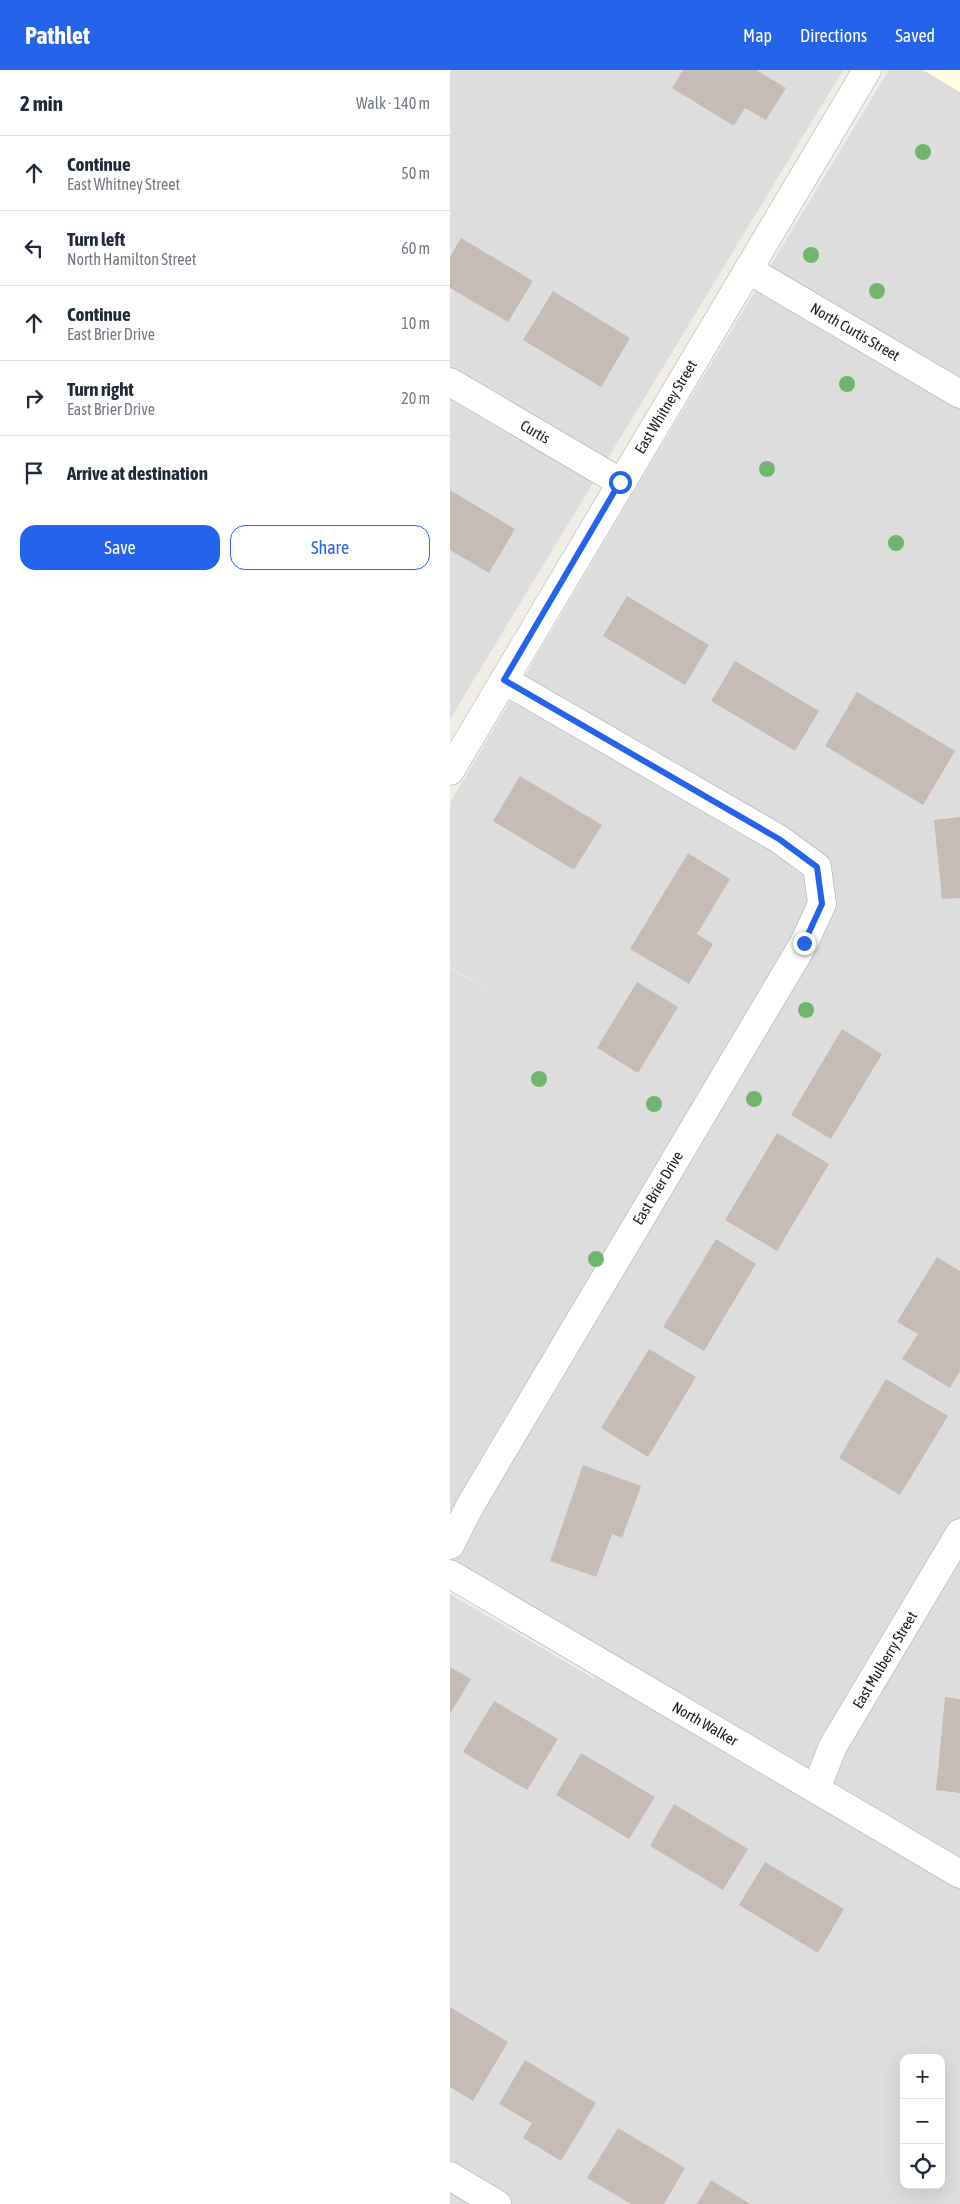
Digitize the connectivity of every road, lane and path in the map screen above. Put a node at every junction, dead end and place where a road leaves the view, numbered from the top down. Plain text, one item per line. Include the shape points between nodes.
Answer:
1 (867, 70) edge
2 (749, 270) junction
3 (450, 382) edge
4 (960, 394) edge
5 (620, 482) junction
6 (504, 680) junction
7 (450, 771) edge
8 (960, 1533) edge
9 (450, 1545) edge
10 (450, 1574) edge
11 (816, 1790) junction
12 (960, 1874) edge
13 (450, 2176) edge
14 (497, 2204) edge

1 - 2 street, East Whitney Street
2 - 4 street, North Curtis Street
2 - 5 street, East Whitney Street
3 - 5 street, Curtis
5 - 6 street, East Whitney Street
6 - 7 street, East Whitney Street
6 - 9 street, East Brier Drive via 779,839 817,867 822,904 804,943 481,1487
8 - 11 street, East Mulberry Street via 833,1746
10 - 11 street, North Walker
11 - 12 street, North Walker
13 - 14 street

